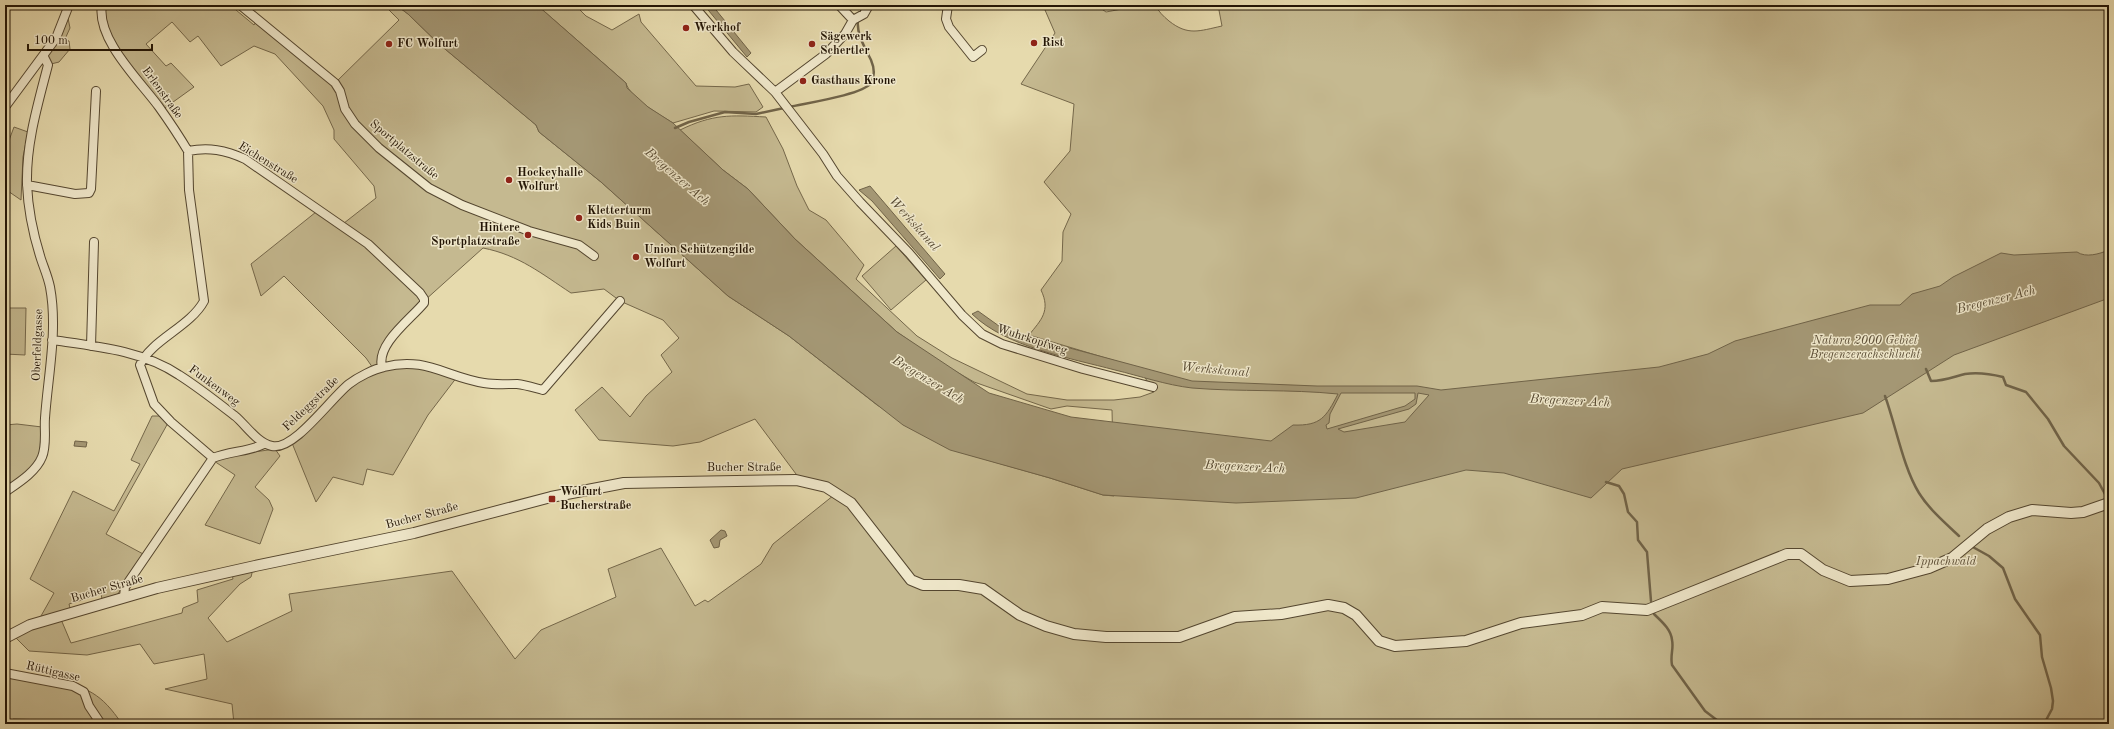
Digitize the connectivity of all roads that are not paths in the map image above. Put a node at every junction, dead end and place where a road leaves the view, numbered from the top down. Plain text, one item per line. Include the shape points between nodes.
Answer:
1 (69, 5) edge
2 (102, 5) edge
3 (240, 5) edge
4 (693, 5) edge
5 (839, 5) edge
6 (869, 5) edge
7 (948, 5) edge
8 (857, 19) junction
9 (982, 50) dead end
10 (44, 57) junction
11 (96, 91) dead end
12 (775, 92) junction
13 (5, 107) edge
14 (188, 151) junction
15 (27, 185) junction
16 (94, 242) dead end
17 (594, 256) dead end
18 (620, 301) dead end
19 (52, 340) junction
20 (91, 346) junction
21 (143, 357) junction
22 (382, 367) junction
23 (1153, 387) dead end
24 (264, 444) junction
25 (213, 458) junction
26 (5, 492) edge
27 (2109, 502) edge
28 (124, 597) junction
29 (5, 638) edge
30 (5, 672) edge
31 (101, 724) edge

1 - 10 street via 56,38
2 - 14 street, Erlenstraße via 101,14 112,44 160,108
3 - 17 street, Sportplatzstraße via 335,83 345,109 355,124 379,148 429,188 462,205 529,231 579,245
4 - 12 street, Wuhrkopfweg via 733,52
5 - 8 street
6 - 8 street
7 - 9 street via 946,20 949,27 973,57
8 - 12 street via 826,54
10 - 13 street
10 - 15 street, Oberfeldgasse via 48,65 28,150
11 - 15 street via 89,193 75,194
12 - 23 street, Wuhrkopfweg via 837,176 982,334 1002,344 1076,367
14 - 21 street via 187,170 204,302 179,328
14 - 22 street, Eichenstraße via 216,149 231,152 245,159 368,244 420,293 424,303 385,346
15 - 19 street, Oberfeldgasse via 31,222 51,294
16 - 20 street
18 - 22 street, Feldeggstraße via 543,390 517,384 484,383 427,365 401,363
19 - 20 street, Funkenweg
19 - 26 street, Oberfeldgasse via 42,456 32,472
20 - 21 street, Funkenweg
21 - 24 street, Funkenweg via 178,374 236,416
21 - 25 street via 140,365 154,404
22 - 24 street, Feldeggstraße via 350,383 296,439 282,446
24 - 25 street, Feldeggstraße via 255,449 222,454
25 - 28 street via 125,587
27 - 28 street, Bucher Straße via 2071,514 2032,510 2010,516 1987,528 1952,558 1929,568 1888,579 1850,581 1823,570 1801,554 1787,554 1647,610 1602,607 1582,615 1521,623 1466,640 1395,646 1379,640 1356,615 1344,608 1328,605 1282,614 1235,617 1179,637 1106,637 1074,634 1020,615 983,589 959,585 923,585 911,580 851,503 826,487 796,480 610,485 551,497 414,533 199,578
28 - 29 street, Bucher Straße via 30,624
30 - 31 street, Rüttigasse via 73,686 84,692 89,706

